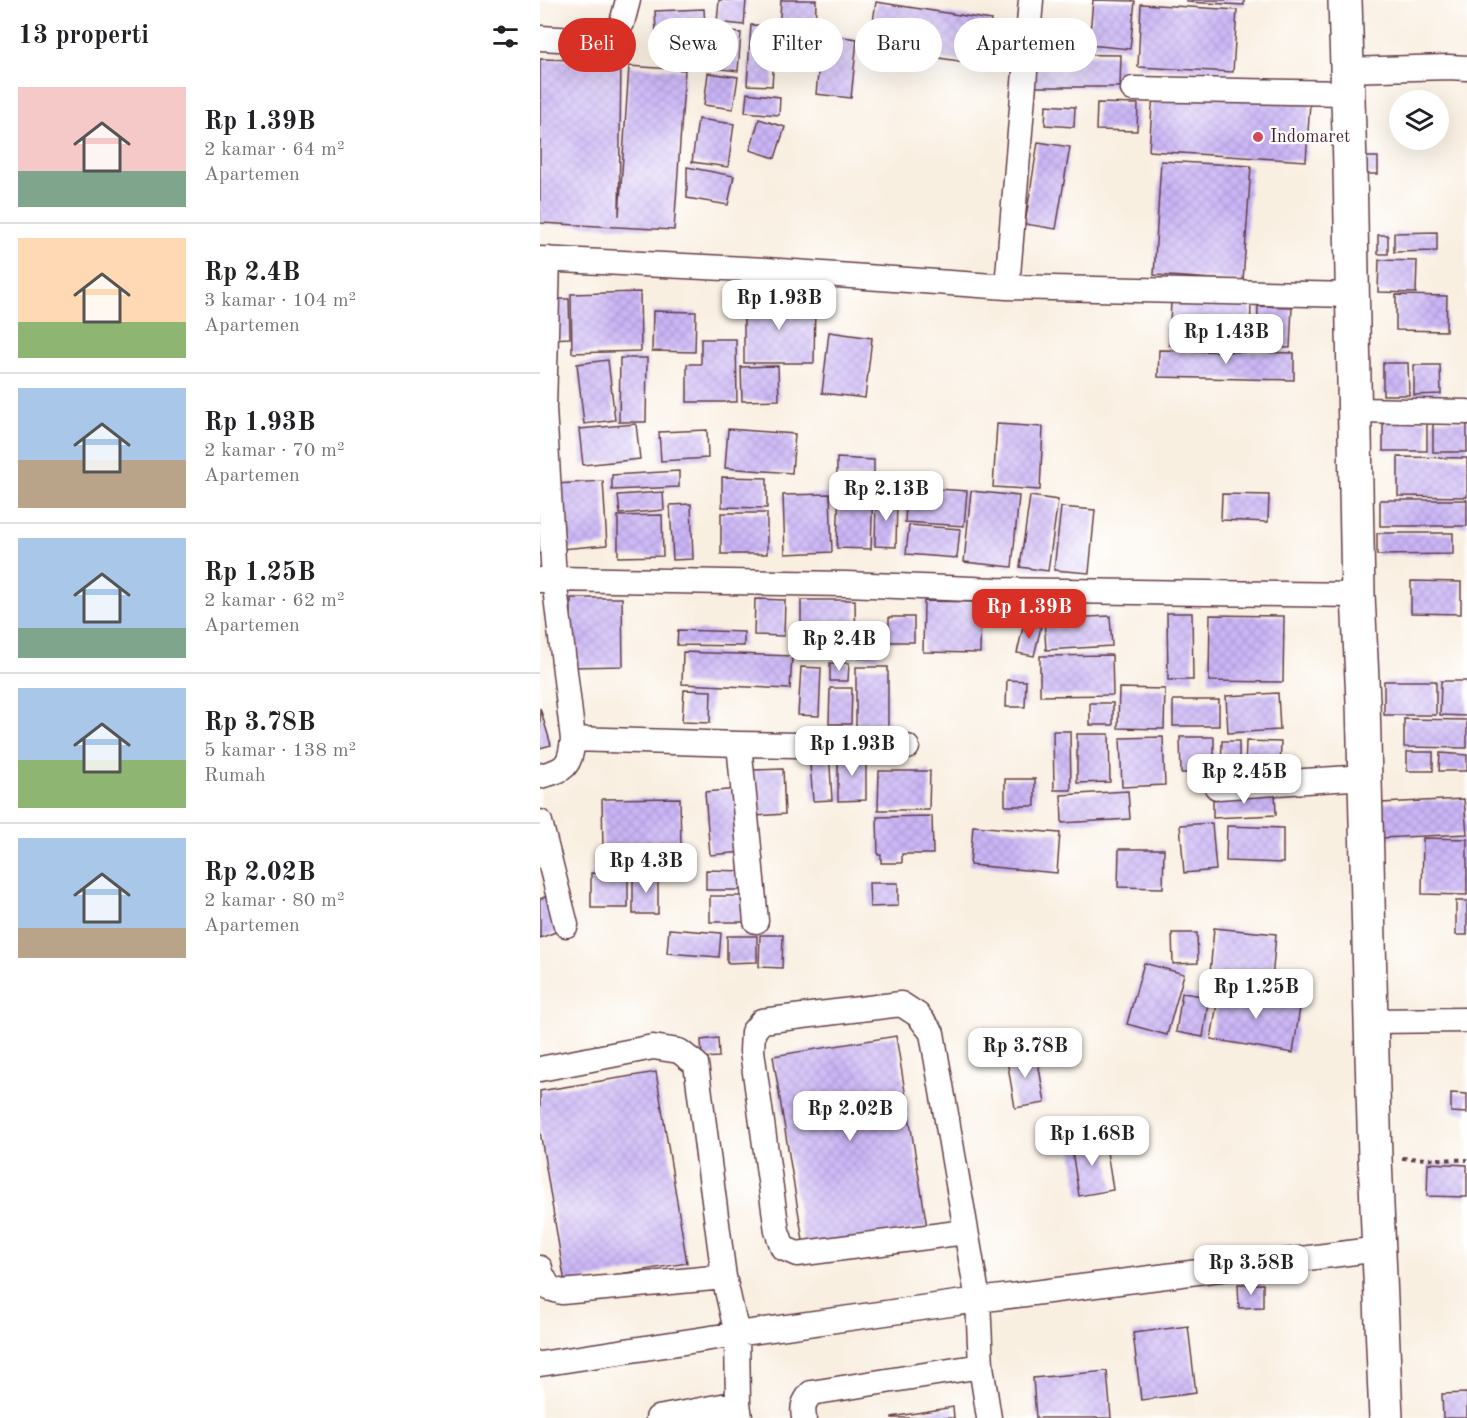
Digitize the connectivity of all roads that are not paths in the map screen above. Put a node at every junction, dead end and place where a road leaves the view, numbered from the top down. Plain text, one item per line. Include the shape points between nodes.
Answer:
1 (628, 0) edge
2 (1031, 0) edge
3 (1345, 0) edge
4 (540, 38) edge
5 (1467, 68) edge
6 (1346, 82) junction
7 (1133, 89) dead end
8 (544, 259) edge
9 (1007, 287) junction
10 (1352, 295) junction
11 (542, 408) edge
12 (1355, 410) junction
13 (1467, 412) edge
14 (547, 579) edge
15 (1358, 595) junction
16 (573, 739) junction
17 (739, 744) junction
18 (907, 747) dead end
19 (540, 776) edge
20 (1365, 777) junction
21 (1217, 787) dead end
22 (540, 822) edge
23 (756, 921) dead end
24 (566, 925) dead end
25 (1467, 1020) edge
26 (1371, 1021) junction
27 (540, 1069) edge
28 (965, 1232) junction
29 (1379, 1250) junction
30 (540, 1268) edge
31 (724, 1277) junction
32 (978, 1300) junction
33 (737, 1334) junction
34 (540, 1364) edge
35 (981, 1366) junction
36 (739, 1411) edge
37 (658, 1418) edge
38 (804, 1418) edge
39 (988, 1418) edge
40 (1386, 1418) edge

1 - 4 street via 622,22 612,37 595,41
2 - 9 street
3 - 6 highway
5 - 6 street via 1448,67
6 - 7 street
6 - 10 highway
8 - 9 street
8 - 11 street
9 - 10 street
10 - 12 highway
11 - 14 street
12 - 13 street
12 - 15 highway
14 - 15 street
14 - 16 street
15 - 20 highway
16 - 17 street
16 - 19 street via 568,763 557,772
17 - 18 street
17 - 23 street
20 - 21 street
20 - 26 highway
22 - 24 street
25 - 26 street
26 - 29 highway
27 - 31 street via 653,1047 679,1051 696,1064
28 - 28 street via 932,1033 918,1015 901,1004 762,1022 753,1032 752,1051 777,1231 783,1248 797,1254
28 - 32 street
29 - 32 street
29 - 40 highway
30 - 31 street via 549,1288 562,1292
31 - 33 street
32 - 33 street
32 - 35 street
33 - 34 street
33 - 36 street
35 - 38 street via 811,1393 802,1408
35 - 39 street
36 - 37 street

